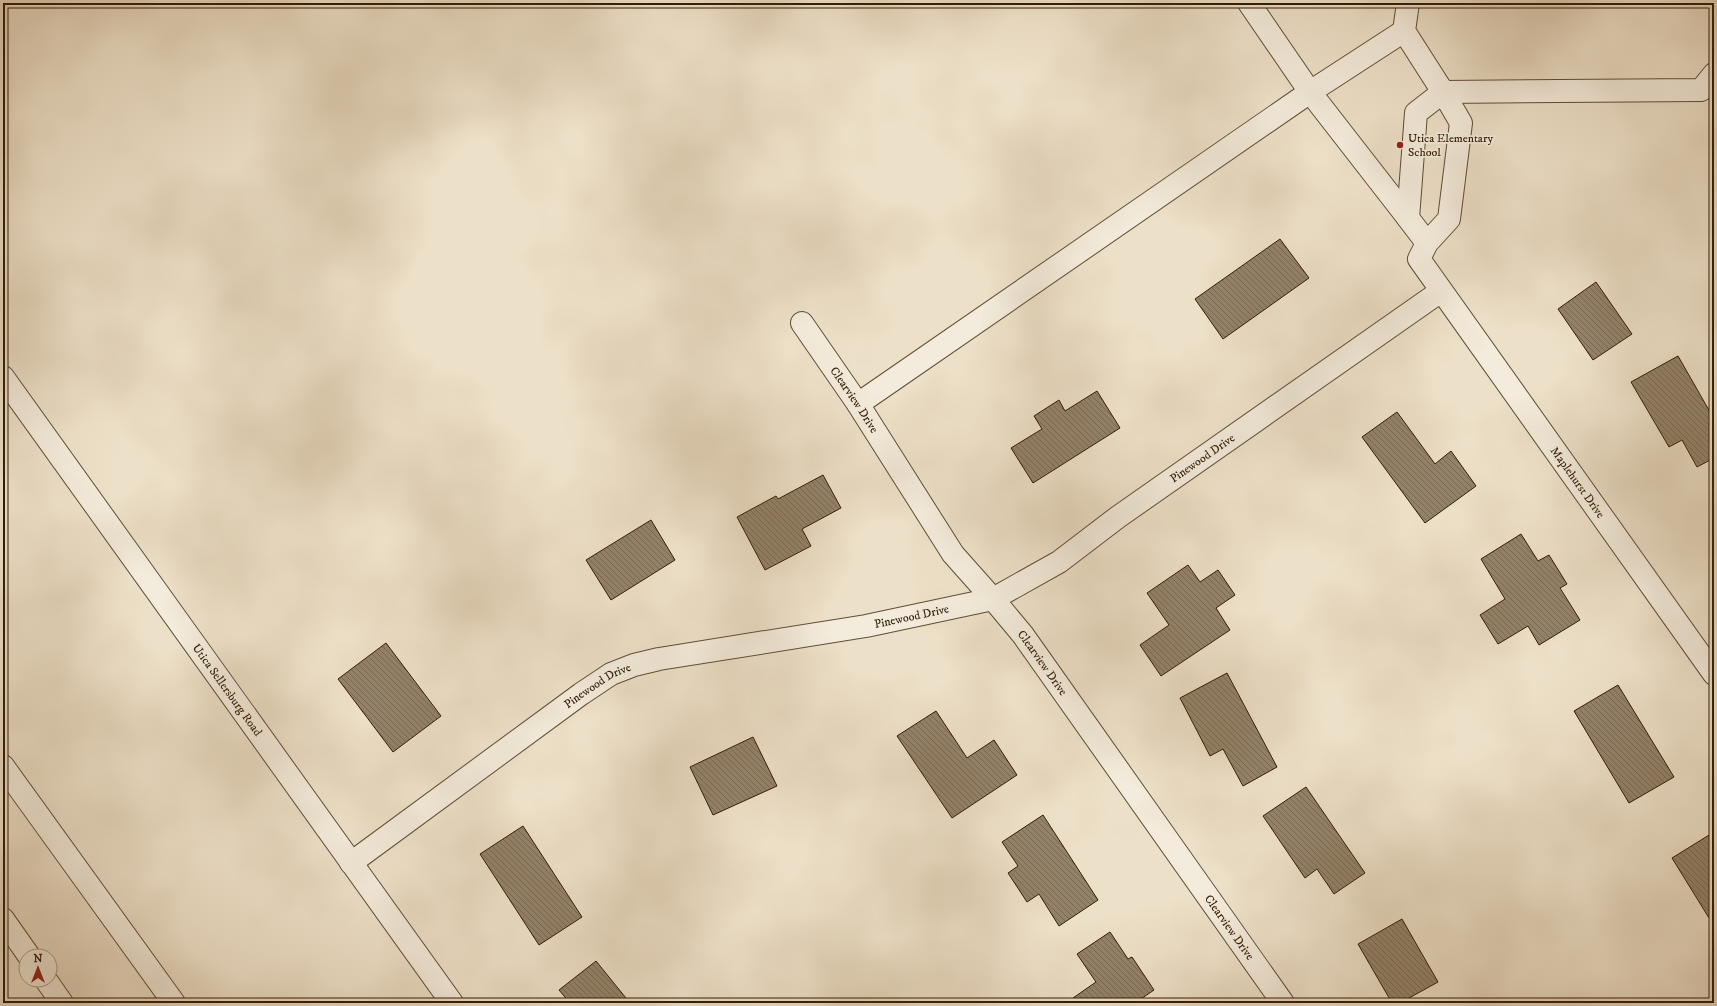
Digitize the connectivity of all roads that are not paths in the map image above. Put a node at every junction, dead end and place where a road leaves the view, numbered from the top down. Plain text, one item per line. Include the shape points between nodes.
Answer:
1 (1249, 3) edge
2 (1408, 3) edge
3 (1404, 31) junction
4 (1714, 74) edge
5 (1310, 92) junction
6 (1443, 92) junction
7 (1408, 218) junction
8 (1427, 243) junction
9 (1441, 291) junction
10 (802, 323) dead end
11 (3, 377) edge
12 (858, 404) junction
13 (993, 599) junction
14 (1714, 674) edge
15 (3, 766) edge
16 (351, 863) junction
17 (3, 918) edge
18 (24, 948) edge
19 (52, 988) edge
20 (62, 1003) edge
21 (174, 1003) edge
22 (452, 1003) edge
23 (1283, 1003) edge

1 - 5 street
2 - 3 street
3 - 5 street
3 - 6 street
4 - 6 street via 1701,90
5 - 7 street
5 - 12 street
6 - 7 street via 1416,113
6 - 8 street via 1462,123 1449,219
7 - 8 street
8 - 9 street, Maplehurst Drive via 1419,259
9 - 13 street, Pinewood Drive via 1118,517 1059,562
9 - 14 street, Maplehurst Drive
10 - 12 street, Clearview Drive
11 - 16 street, Utica Sellersburg Road
12 - 13 street, Clearview Drive via 953,554
13 - 16 street, Pinewood Drive via 866,626 659,659 611,674
13 - 23 street, Clearview Drive via 1023,635
15 - 21 street
16 - 22 street, Utica Sellersburg Road
17 - 18 street
19 - 20 street

